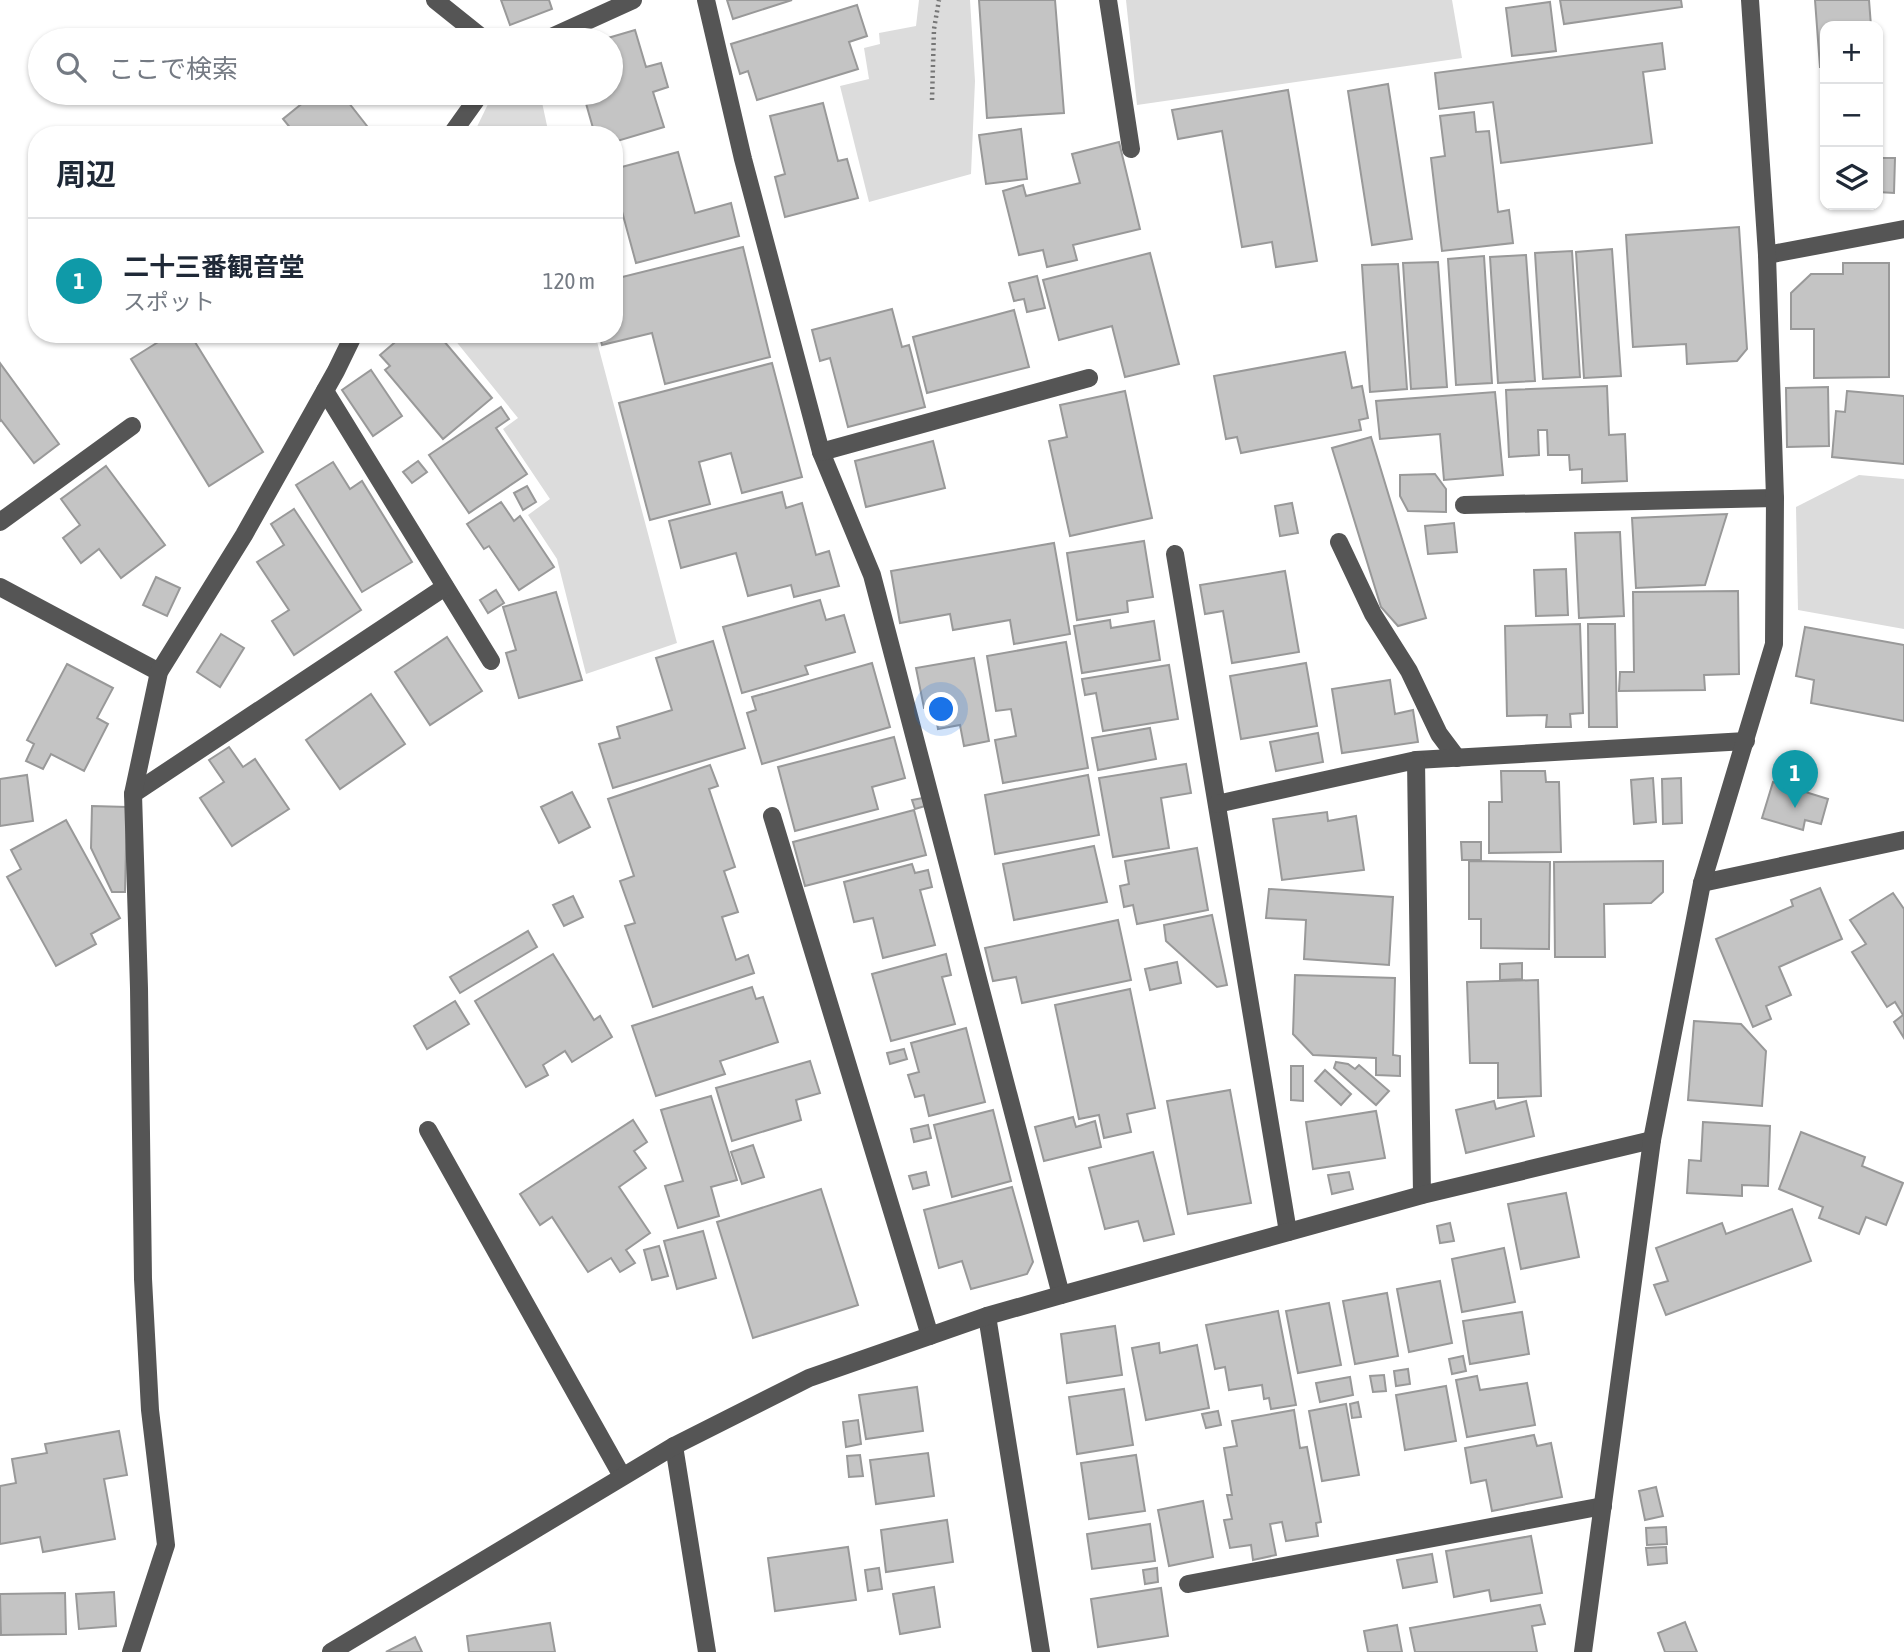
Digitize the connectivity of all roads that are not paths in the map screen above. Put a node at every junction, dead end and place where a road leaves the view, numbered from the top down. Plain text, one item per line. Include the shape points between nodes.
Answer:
1 (435, 0) edge
2 (633, 0) edge
3 (706, 0) edge
4 (1108, 0) edge
5 (1750, 0) edge
6 (470, 28) edge
7 (571, 28) edge
8 (472, 105) edge
9 (457, 126) edge
10 (1131, 149) dead end
11 (1904, 229) edge
12 (1767, 255) junction
13 (349, 343) edge
14 (1089, 378) dead end
15 (325, 391) junction
16 (131, 426) dead end
17 (821, 452) junction
18 (1775, 498) junction
19 (1464, 505) dead end
20 (0, 523) edge
21 (1339, 542) dead end
22 (1175, 554) dead end
23 (0, 587) edge
24 (444, 587) junction
25 (491, 661) dead end
26 (159, 671) junction
27 (1746, 741) junction
28 (1457, 758) junction
29 (1416, 760) junction
30 (133, 794) junction
31 (1217, 804) junction
32 (772, 816) dead end
33 (1904, 840) edge
34 (1702, 883) junction
35 (428, 1130) dead end
36 (1652, 1140) junction
37 (1422, 1195) junction
38 (1289, 1232) junction
39 (1061, 1295) junction
40 (987, 1316) junction
41 (930, 1335) junction
42 (674, 1446) junction
43 (622, 1476) junction
44 (1603, 1506) junction
45 (1188, 1584) dead end
46 (131, 1652) edge
47 (331, 1652) edge
48 (707, 1652) edge
49 (1041, 1652) edge
50 (1583, 1652) edge

1 - 6 street
2 - 7 street
3 - 17 street
4 - 10 street
5 - 12 street
8 - 9 street
11 - 12 street
12 - 18 street
13 - 15 street
14 - 17 street
15 - 24 street
15 - 26 street via 244,535
16 - 20 street
17 - 39 street via 872,575
18 - 19 street
18 - 27 street via 1774,644
21 - 28 street via 1373,614
22 - 31 street
23 - 26 street
24 - 25 street
24 - 30 street
26 - 30 street
27 - 28 street
27 - 34 street
28 - 29 street
29 - 31 street
29 - 37 street
30 - 46 street via 143,1279 150,1410 166,1545
31 - 38 street
32 - 41 street
33 - 34 street
34 - 36 street
35 - 43 street
36 - 37 street
36 - 44 street
37 - 38 street
38 - 39 street
39 - 40 street
40 - 41 street
40 - 49 street
41 - 42 street via 809,1378
42 - 43 street
42 - 48 street
43 - 47 street
44 - 45 street
44 - 50 street

